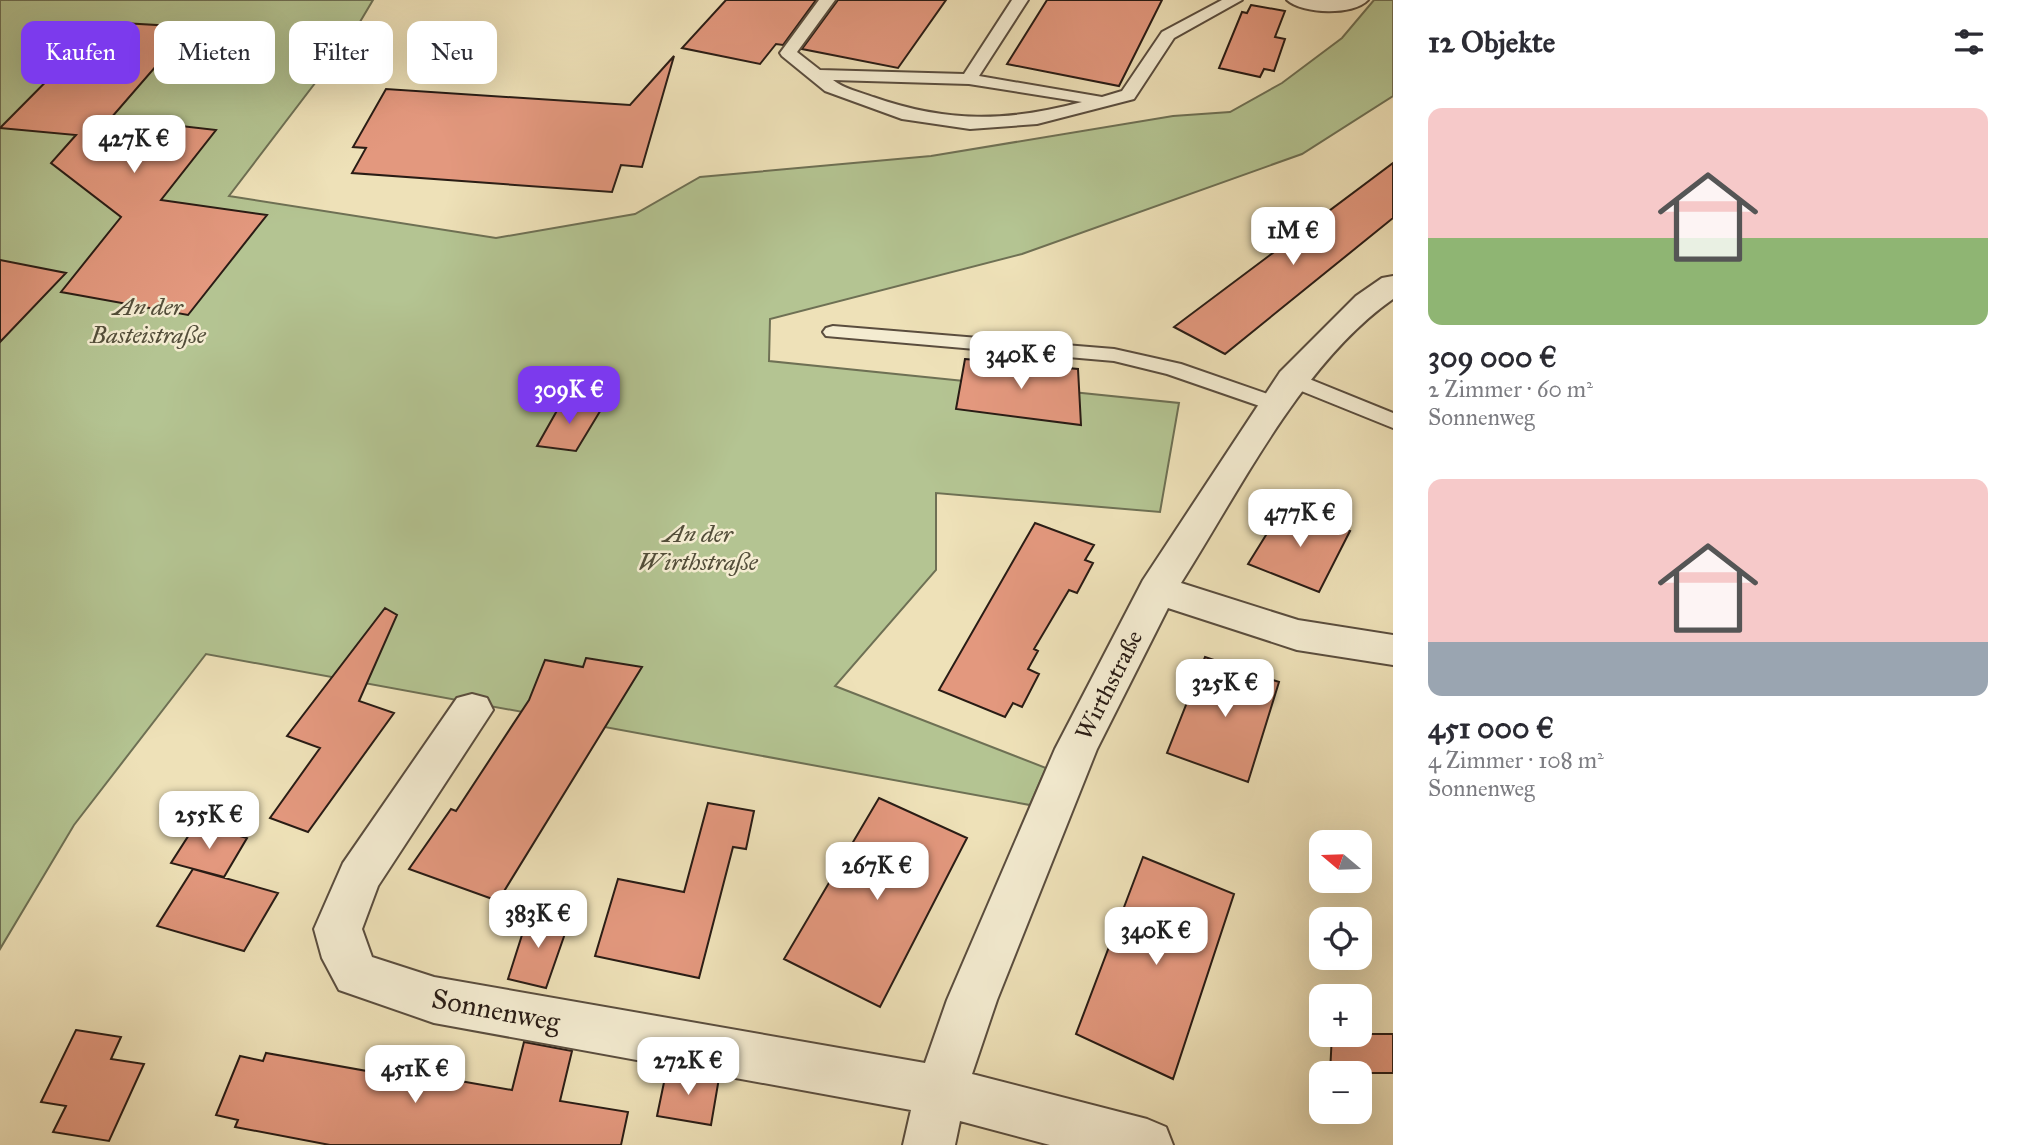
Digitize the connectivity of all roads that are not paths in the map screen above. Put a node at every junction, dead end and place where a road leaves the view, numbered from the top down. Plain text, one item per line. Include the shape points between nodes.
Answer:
1 (827, 0) edge
2 (1020, 0) edge
3 (1234, 0) edge
4 (1295, 0) edge
5 (1360, 0) edge
6 (816, 75) junction
7 (969, 79) junction
8 (1107, 100) junction
9 (1393, 285) edge
10 (833, 332) dead end
11 (1283, 392) junction
12 (1393, 421) edge
13 (1157, 590) junction
14 (1393, 650) edge
15 (472, 710) dead end
16 (941, 1091) junction
17 (929, 1145) edge
18 (1147, 1145) edge

1 - 6 lane via 788,53
2 - 7 lane
3 - 8 lane via 1168,35 1128,95
4 - 5 lane via 1338,7
6 - 7 lane
6 - 8 lane via 831,87 908,115 970,124 1037,119
7 - 8 lane
9 - 11 street, Wirthstraße via 1367,303
10 - 11 lane via 1114,355
11 - 12 lane
11 - 13 street, Wirthstraße
13 - 14 street via 1297,635
13 - 16 street, Wirthstraße via 1076,749 972,1000
15 - 16 street, Sonnenweg via 359,877 338,929 356,974 434,1000
16 - 17 street, Wirthstraße
16 - 18 street, Sonnenweg

